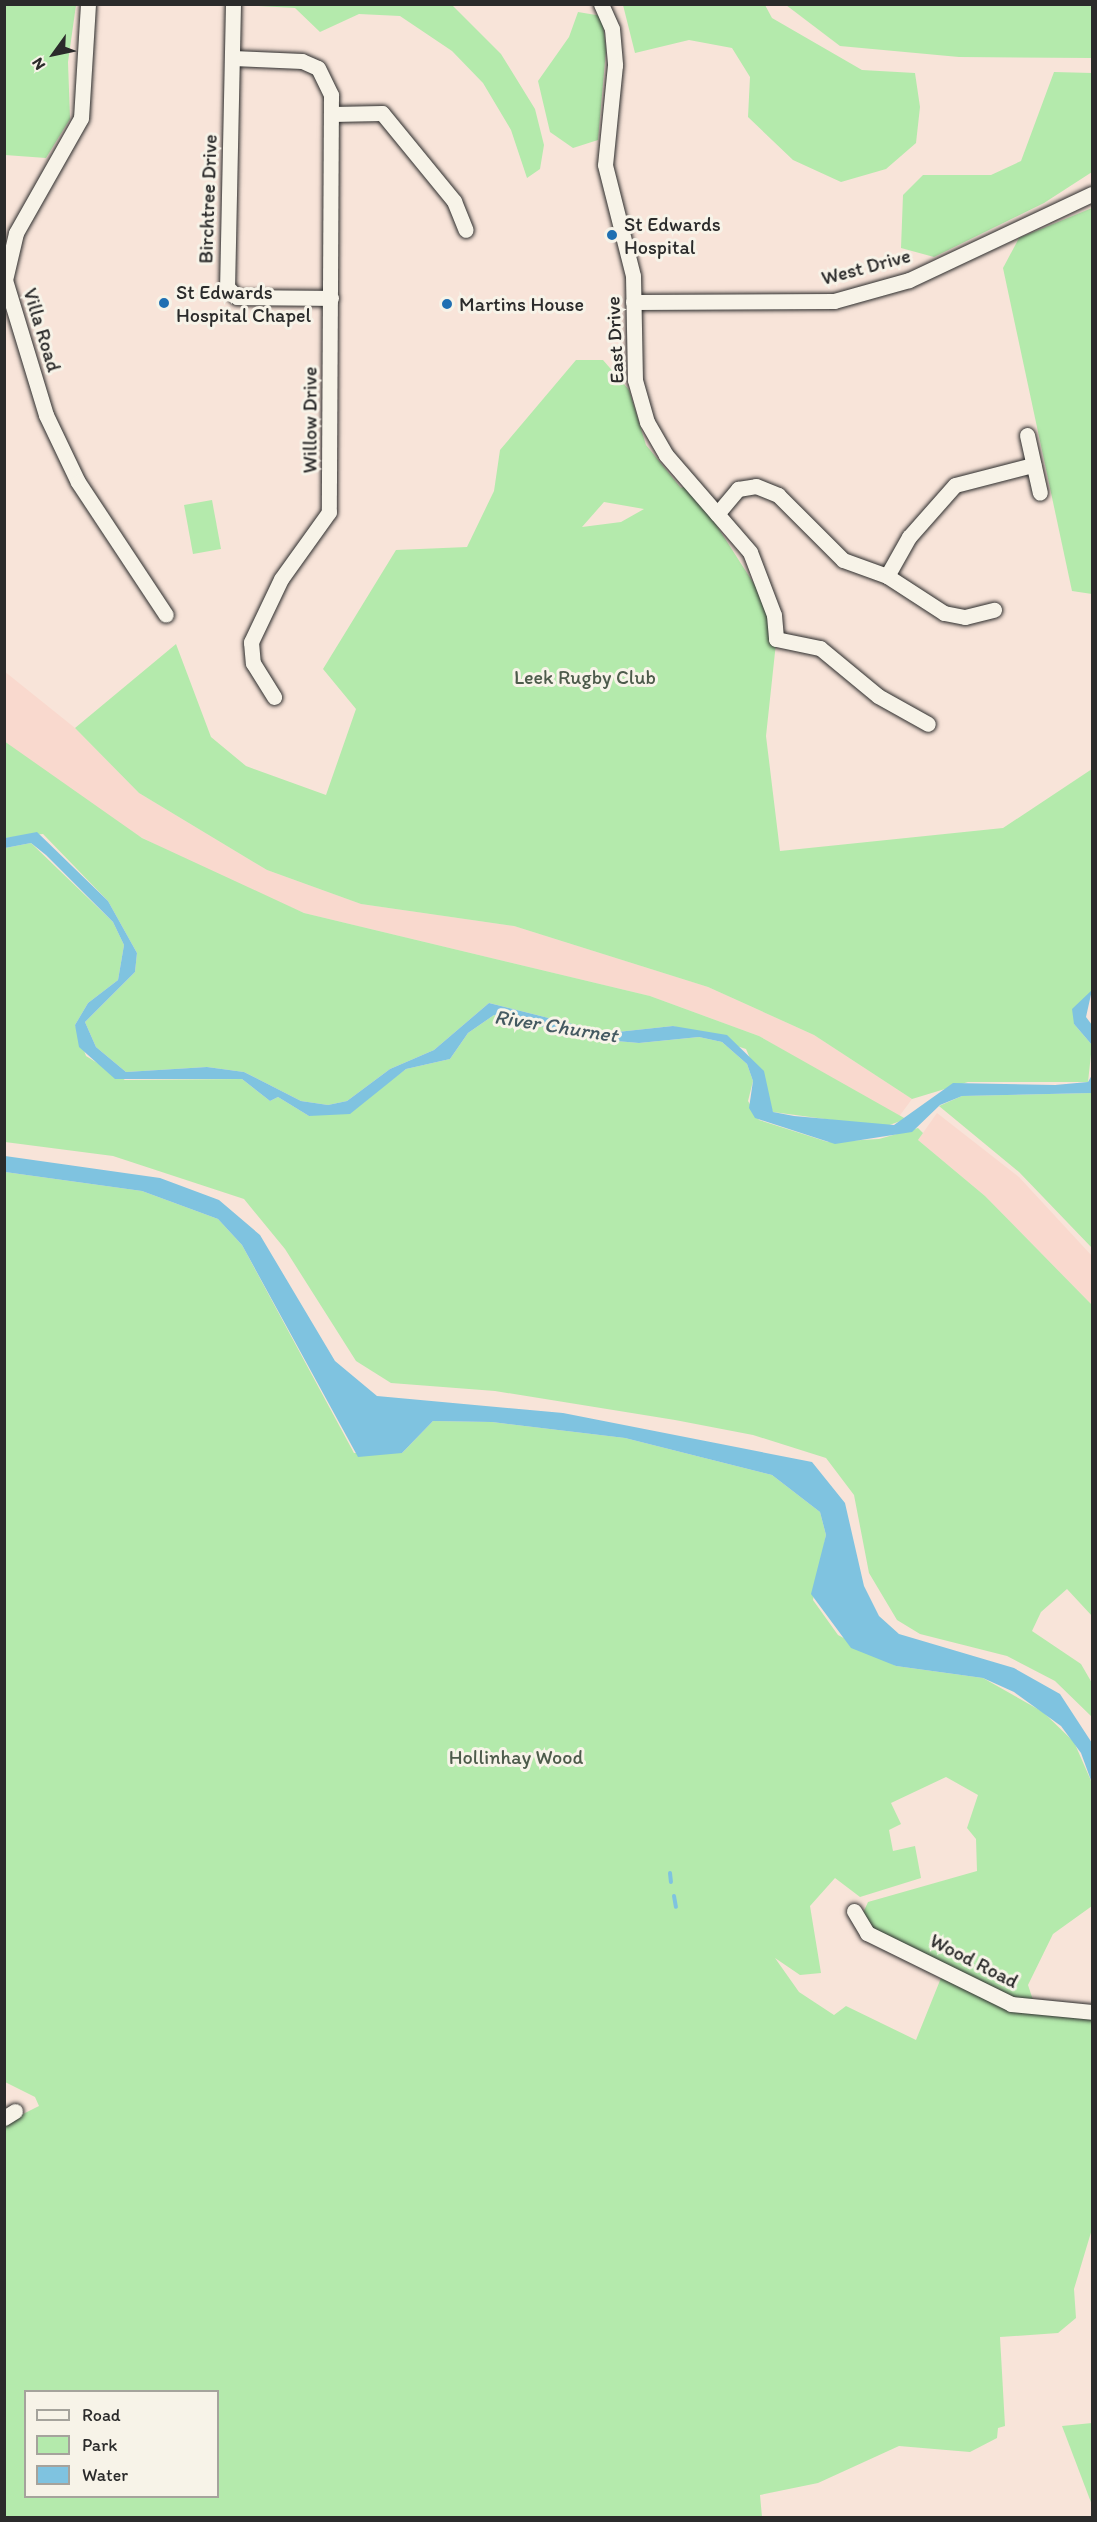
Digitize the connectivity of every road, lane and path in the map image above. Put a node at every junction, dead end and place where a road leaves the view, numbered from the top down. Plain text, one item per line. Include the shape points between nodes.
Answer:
1 (88, 4) edge
2 (233, 4) edge
3 (601, 4) edge
4 (233, 58) junction
5 (332, 114) junction
6 (1092, 194) edge
7 (466, 230) dead end
8 (331, 298) junction
9 (633, 302) junction
10 (1027, 435) dead end
11 (1034, 465) junction
12 (1041, 493) dead end
13 (717, 513) junction
14 (887, 576) junction
15 (994, 610) dead end
16 (166, 615) dead end
17 (274, 697) dead end
18 (928, 724) dead end
19 (854, 1911) dead end
20 (1092, 2012) edge

1 - 16 street, Villa Road via 81,118 16,233 5,280 46,415 78,482
2 - 4 street, Birchtree Drive
3 - 9 street, East Drive via 612,29 615,65 605,165 628,247
4 - 5 street, Willow Drive via 302,61 318,68 329,86
4 - 8 street, Birchtree Drive via 227,287 237,297
5 - 7 street via 382,113 454,201
5 - 8 street, Willow Drive
6 - 9 street, West Drive via 919,275 834,301
8 - 17 street, Willow Drive via 329,512 281,579 251,642 253,663
9 - 13 street, East Drive via 635,380 647,422 666,455
10 - 11 street
11 - 12 street
11 - 14 street via 955,485 909,537
13 - 14 street via 738,489 756,486 778,495 843,560
13 - 18 street, East Drive via 750,552 774,615 776,639 820,648 878,696
14 - 15 street via 944,613 964,617
19 - 20 street, Wood Road via 867,1933 1011,2004

